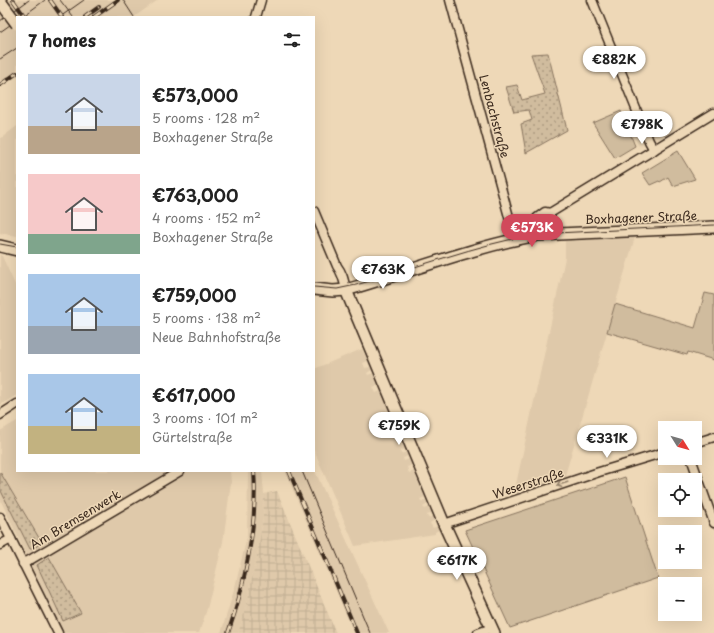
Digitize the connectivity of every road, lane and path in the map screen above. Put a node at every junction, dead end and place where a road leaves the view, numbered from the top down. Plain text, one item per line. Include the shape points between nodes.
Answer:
1 (261, 0) edge
2 (450, 0) edge
3 (592, 0) edge
4 (0, 1) edge
5 (256, 16) edge
6 (16, 23) edge
7 (714, 113) edge
8 (654, 150) junction
9 (315, 213) edge
10 (714, 227) edge
11 (542, 235) junction
12 (515, 239) junction
13 (0, 246) edge
14 (16, 250) edge
15 (315, 289) edge
16 (346, 290) junction
17 (16, 405) edge
18 (0, 414) edge
19 (714, 437) edge
20 (702, 441) edge
21 (658, 454) edge
22 (693, 465) edge
23 (178, 472) edge
24 (0, 517) edge
25 (714, 523) edge
26 (444, 524) junction
27 (11, 538) junction
28 (0, 545) edge
29 (23, 564) junction
30 (493, 630) edge
31 (58, 633) edge
32 (478, 633) edge

1 - 5 street
2 - 12 street, Lenbachstraße
3 - 8 street
4 - 6 main road, bridge
7 - 8 street
8 - 11 street via 550,213 545,212 537,218
9 - 16 street
10 - 11 main road, Boxhagener Straße
11 - 12 main road, Boxhagener Straße
12 - 16 main road, Boxhagener Straße
13 - 14 main road
15 - 16 main road, Boxhagener Straße
16 - 26 main road
17 - 18 street
19 - 20 street
21 -> 26 street, Weserstraße
22 - 25 street
23 - 29 street, Am Bremsenwerk
24 - 27 street
26 - 30 main road
27 - 28 street
27 - 29 street
29 - 31 street
30 - 32 street

